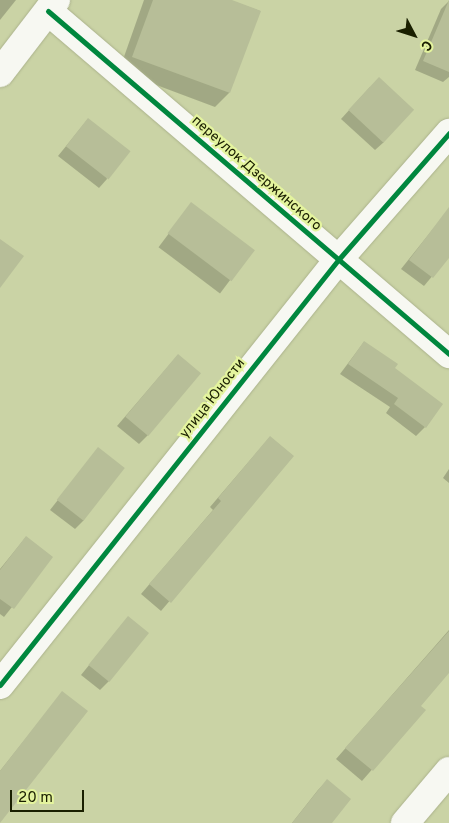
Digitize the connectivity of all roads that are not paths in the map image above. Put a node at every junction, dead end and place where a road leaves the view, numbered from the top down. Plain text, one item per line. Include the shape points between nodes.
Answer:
1 (52, 5) edge
2 (0, 73) edge
3 (449, 133) edge
4 (338, 260) junction
5 (449, 354) edge
6 (0, 685) edge
7 (449, 771) edge
8 (405, 823) edge

1 - 2 street
1 - 4 street, переулок Дзержинского
3 - 4 street, улица Юности
4 - 5 street, переулок Дзержинского
4 - 6 street, улица Юности
7 - 8 street

